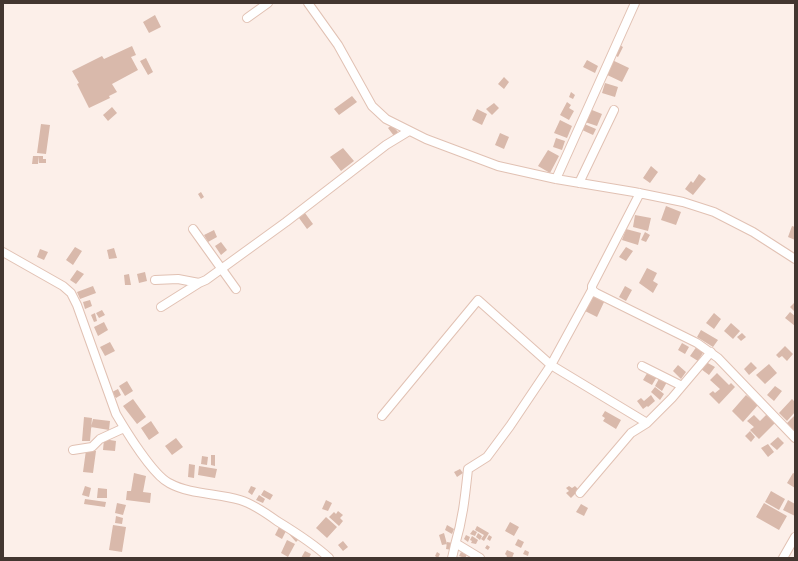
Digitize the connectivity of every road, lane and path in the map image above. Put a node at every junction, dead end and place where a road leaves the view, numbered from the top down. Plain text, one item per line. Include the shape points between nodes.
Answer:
1 (268, 3) edge
2 (308, 3) edge
3 (635, 3) edge
4 (247, 18) dead end
5 (614, 110) dead end
6 (409, 131) junction
7 (556, 179) junction
8 (579, 183) junction
9 (640, 193) junction
10 (193, 229) dead end
11 (3, 252) edge
12 (795, 259) edge
13 (221, 269) junction
14 (155, 280) dead end
15 (199, 283) junction
16 (236, 289) dead end
17 (592, 290) junction
18 (161, 307) dead end
19 (711, 352) junction
20 (550, 365) junction
21 (642, 366) dead end
22 (682, 386) junction
23 (382, 416) dead end
24 (647, 423) junction
25 (124, 428) junction
26 (795, 438) edge
27 (73, 450) dead end
28 (580, 493) dead end
29 (795, 537) edge
30 (455, 545) junction
31 (329, 558) edge
32 (452, 558) edge
33 (480, 558) edge
34 (783, 558) edge

1 - 4 street
2 - 6 street via 338,45 372,106 386,119
3 - 7 street
5 - 8 street
6 - 7 street via 498,166
6 - 13 street via 386,145
7 - 8 street
8 - 9 street
9 - 12 street via 714,212
9 - 17 street
10 - 13 street
11 - 25 street via 71,293 110,399
13 - 15 street
13 - 16 street
14 - 15 street via 178,279
15 - 18 street
17 - 19 street
17 - 20 street
19 - 22 street
19 - 26 street
20 - 23 street via 478,300
20 - 24 street
20 - 30 street via 487,457 468,469 462,523
21 - 22 street
22 - 24 street
24 - 28 street via 631,433
25 - 27 street via 100,439 92,447
25 - 31 street via 158,474 169,483 191,491 241,500 299,535
29 - 34 street
30 - 32 street
30 - 33 street via 461,545

